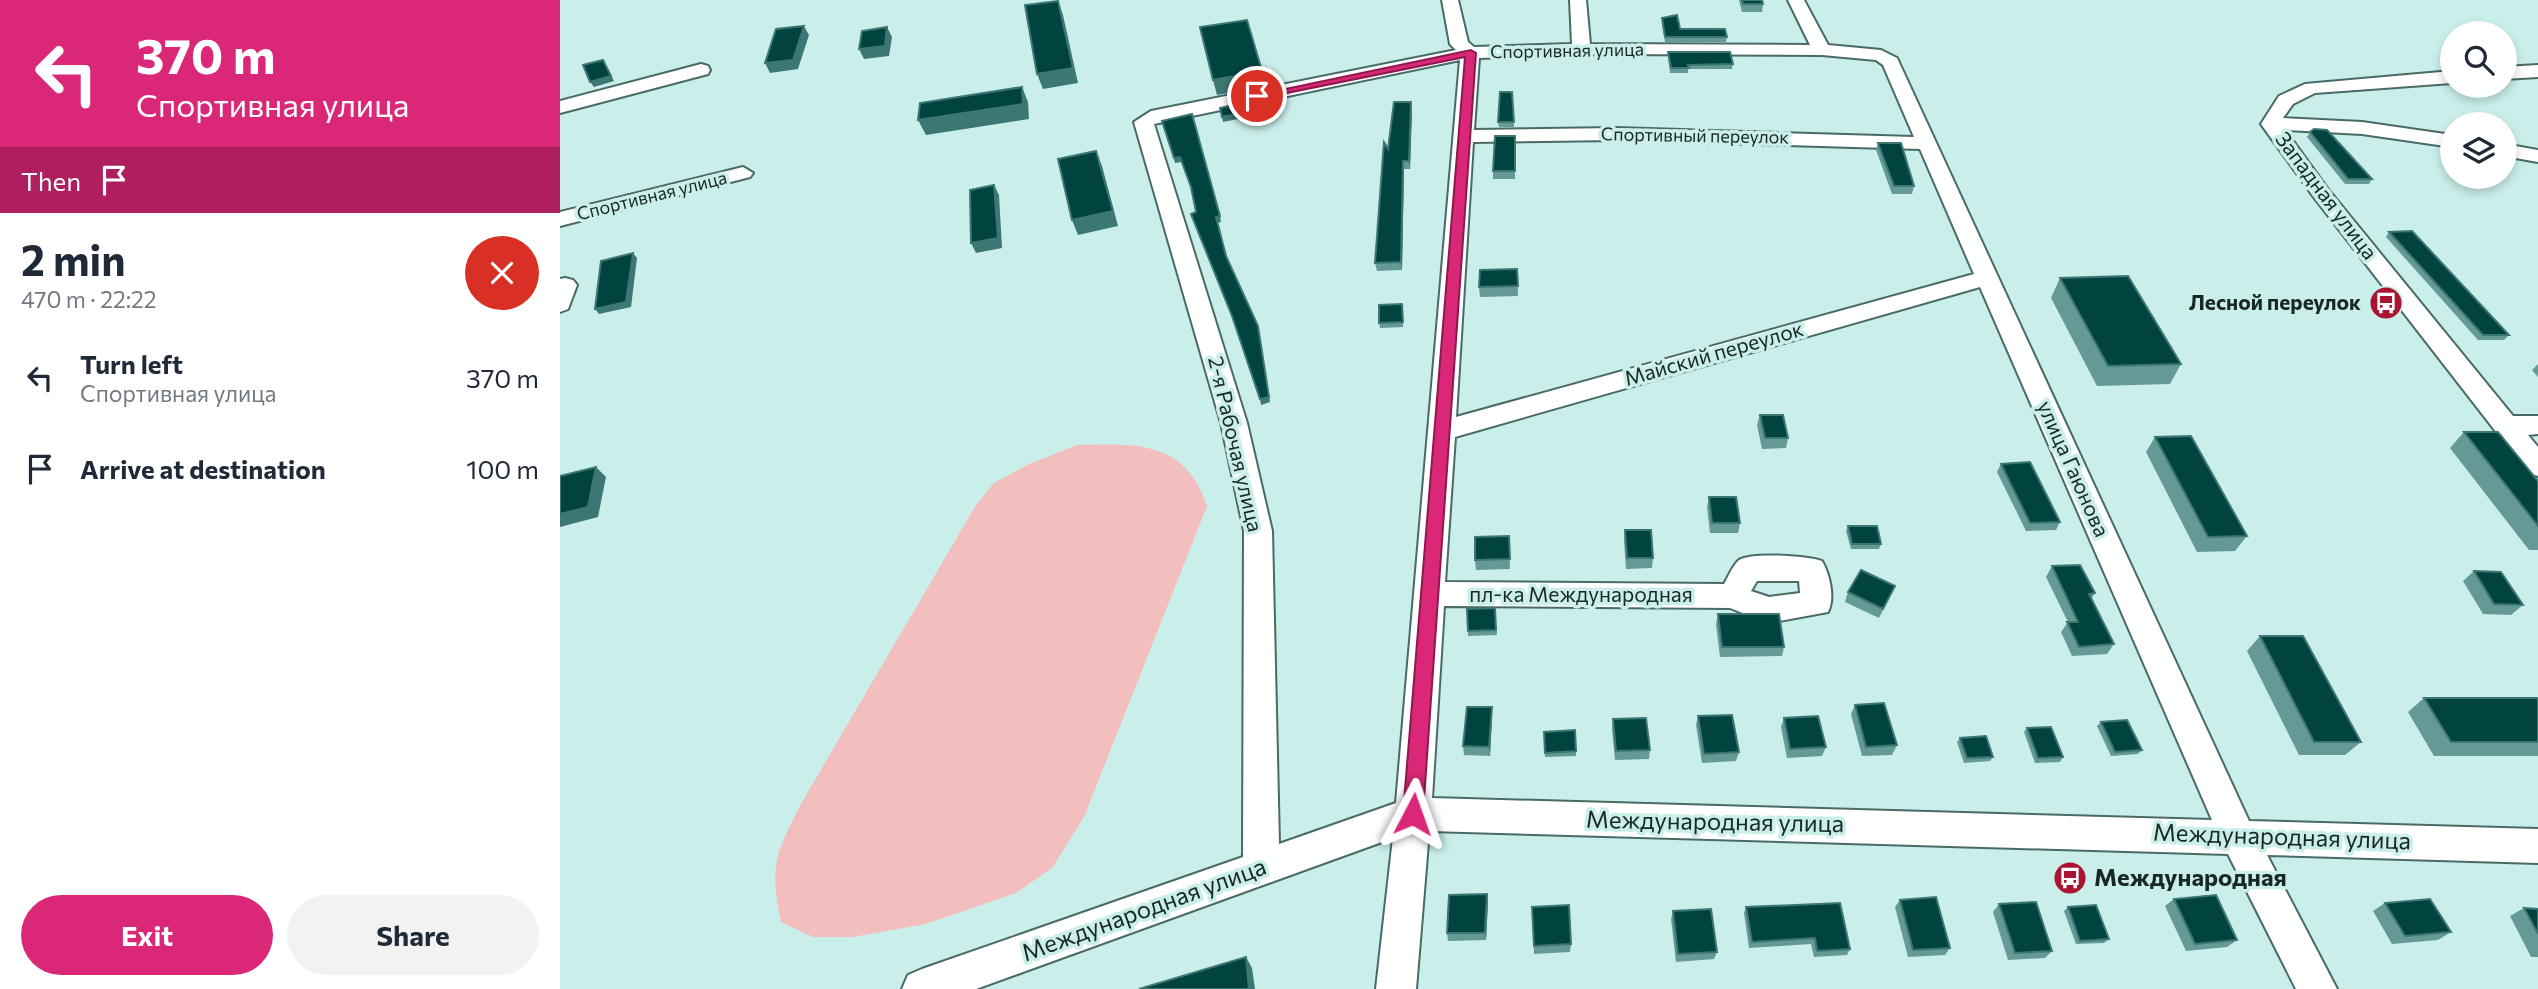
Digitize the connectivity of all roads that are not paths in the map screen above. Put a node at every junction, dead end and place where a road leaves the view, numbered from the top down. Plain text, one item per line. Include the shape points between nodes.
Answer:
1 (1450, 0) edge
2 (1578, 0) edge
3 (1796, 0) edge
4 (1581, 49) junction
5 (1822, 50) junction
6 (1471, 53) junction
7 (701, 70) dead end
8 (2538, 71) edge
9 (2517, 72) edge
10 (2440, 78) edge
11 (560, 107) edge
12 (1151, 117) joint
13 (2272, 124) junction
14 (1462, 136) junction
15 (2440, 139) edge
16 (1927, 142) junction
17 (2517, 152) edge
18 (2538, 156) edge
19 (743, 173) dead end
20 (560, 219) edge
21 (1987, 278) junction
22 (2538, 425) edge
23 (2506, 426) junction
24 (1441, 431) junction
25 (2538, 466) edge
26 (1429, 594) junction
27 (1732, 596) dead end
28 (1413, 814) junction
29 (2237, 835) junction
30 (2538, 846) edge
31 (1261, 869) junction
32 (922, 989) edge
33 (1396, 989) edge
34 (2317, 989) edge

1 - 6 street via 1459,44
2 - 4 street
3 - 5 street
4 - 5 street, Спортивная улица
4 - 6 street, Спортивная улица
5 - 16 street, улица Гаюнова via 1881,55 1891,62
6 - 12 street, Спортивная улица
6 - 14 street
7 - 11 street
8 - 9 street
10 - 13 street via 2312,88 2291,95 2276,110
12 - 31 street, 2-я Рабочая улица via 1144,122 1234,423 1258,531
13 - 15 street via 2346,126
13 - 23 street, Западная улица via 2320,192
14 - 16 street, Спортивный переулок via 1616,134
14 - 24 street
16 - 21 street, улица Гаюнова
17 - 18 street
19 - 20 street, Спортивная улица
21 - 24 street, Майский переулок
21 - 29 street, улица Гаюнова
22 - 23 street
23 - 25 street, Западная улица
24 - 26 street
26 - 27 street, пл-ка Международная
26 - 28 street
28 - 29 street, Международная улица
28 - 31 street, Международная улица
28 - 33 street
29 - 30 street, Международная улица
29 - 34 street, улица Гаюнова
31 - 32 street, Международная улица

